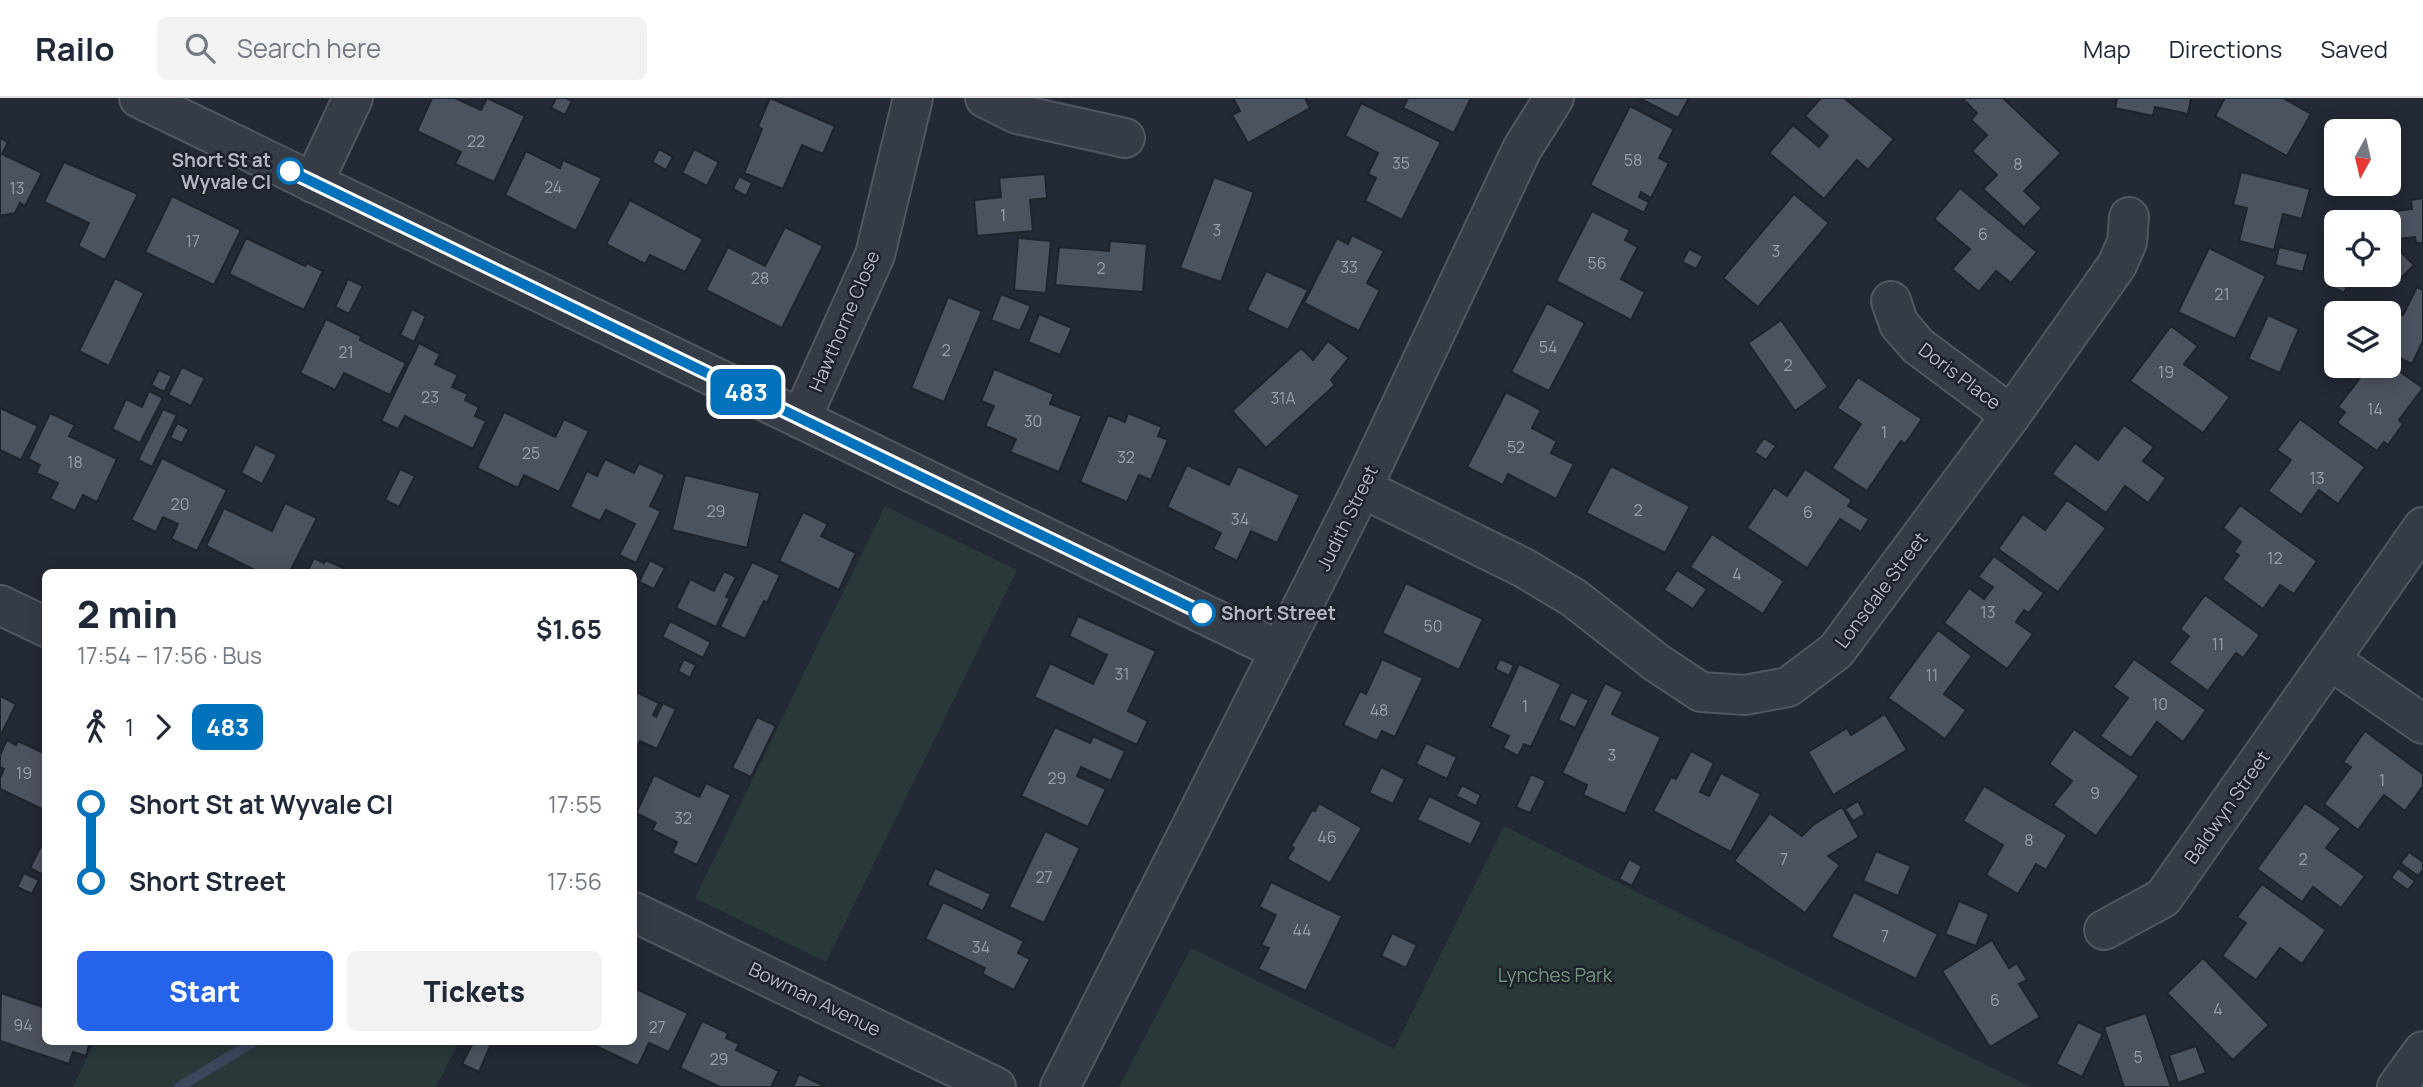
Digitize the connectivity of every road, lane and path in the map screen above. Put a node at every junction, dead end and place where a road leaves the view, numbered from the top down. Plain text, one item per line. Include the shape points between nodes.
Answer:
1 (139, 98) edge
2 (353, 98) edge
3 (913, 98) edge
4 (985, 98) edge
5 (1554, 98) edge
6 (1125, 138) dead end
7 (313, 183) junction
8 (2129, 216) dead end
9 (1891, 301) dead end
10 (2011, 415) junction
11 (801, 419) junction
12 (1362, 488) junction
13 (2423, 527) edge
14 (0, 605) edge
15 (42, 625) edge
16 (1280, 651) junction
17 (2330, 660) junction
18 (2423, 724) edge
19 (637, 913) edge
20 (2104, 930) dead end
21 (2423, 1051) edge
22 (996, 1087) edge
23 (1060, 1087) edge
24 (2397, 1087) edge

1 - 7 street
2 - 7 street
3 - 11 street, Hawthorne Close via 875,254
4 - 6 street via 1017,114
5 - 12 street, Judith Street via 1522,149
7 - 11 street
8 - 10 street, Lonsdale Street via 2127,242 2117,265
9 - 10 street, Doris Place via 1899,324 1918,346
10 - 12 street, Lonsdale Street via 1836,651 1788,687 1745,695 1702,692 1574,598 1524,568
11 - 16 street
12 - 16 street, Judith Street
13 - 17 street, Baldwyn Street
14 - 15 street
16 - 23 street, Judith Street
17 - 18 street
17 - 20 street, Baldwyn Street via 2163,898
19 - 22 street, Bowman Avenue
21 - 24 street

